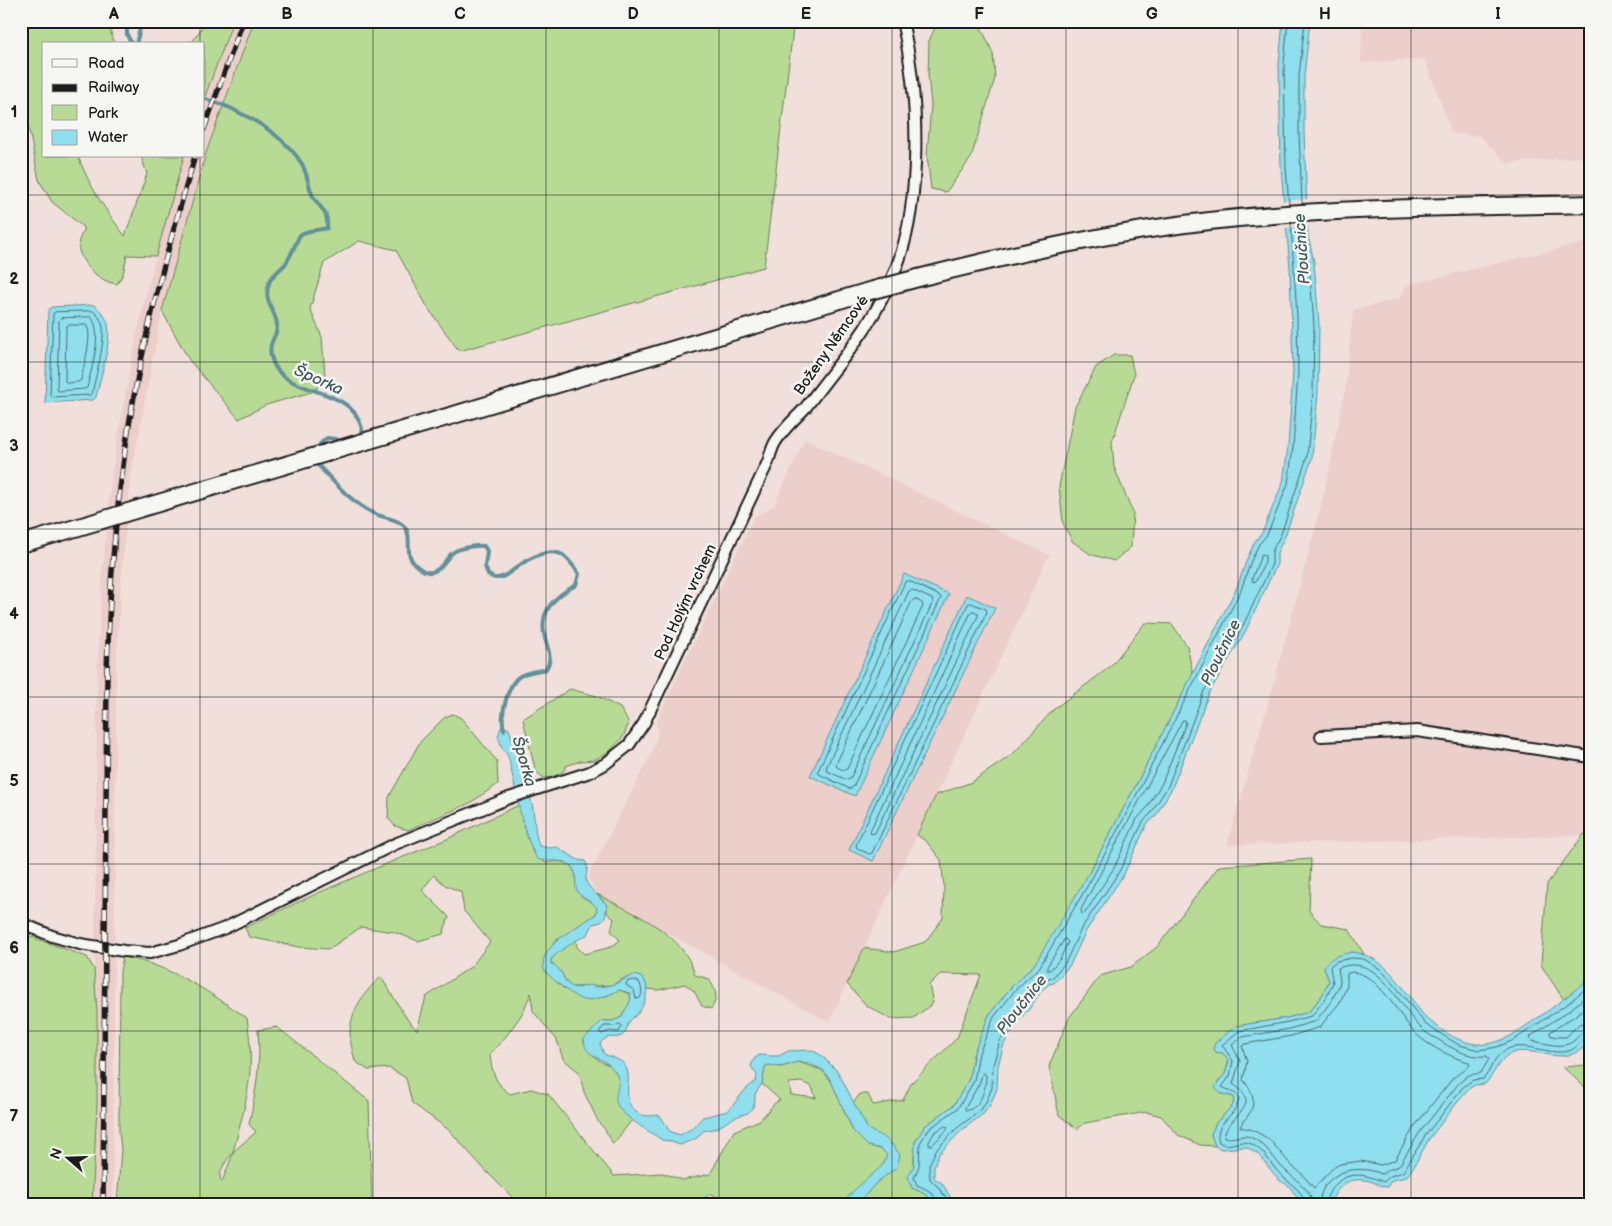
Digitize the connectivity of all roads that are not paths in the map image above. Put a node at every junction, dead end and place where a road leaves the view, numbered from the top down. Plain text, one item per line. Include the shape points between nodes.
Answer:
1 (902, 21) edge
2 (1591, 204) edge
3 (775, 441) joint
4 (21, 544) edge
5 (1321, 736) dead end
6 (1591, 757) edge
7 (21, 923) edge

1 - 3 street, Boženy Němcové via 913,87 915,147 910,210 903,246 886,292 856,340
2 - 4 main road, bridge via 1275,215 1149,229 1059,244 866,292
3 - 7 street, Pod Holým vrchem via 644,723 629,745 605,764 394,844 225,928 150,953 80,944
5 - 6 street via 1417,731

